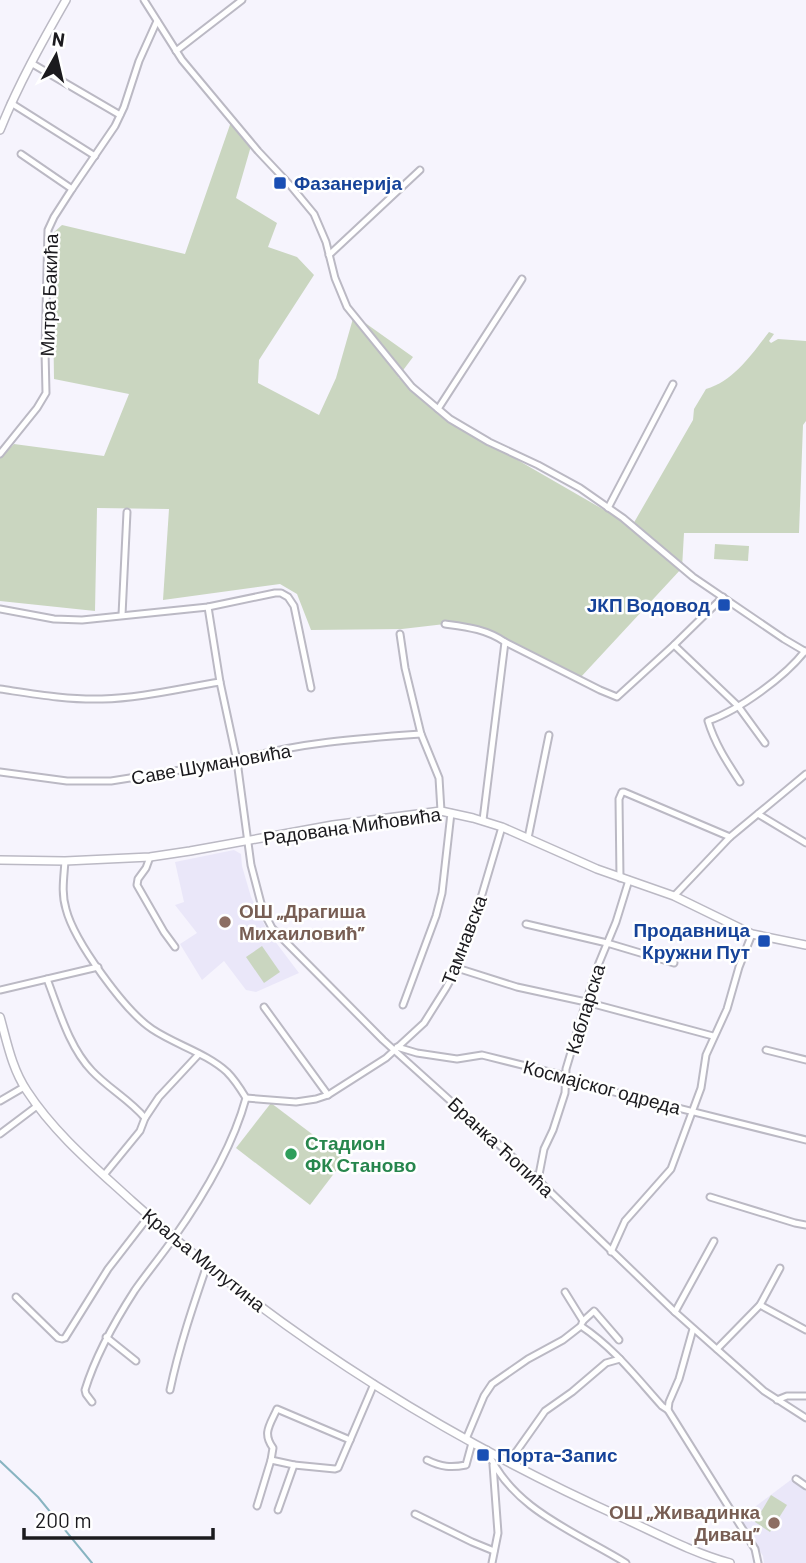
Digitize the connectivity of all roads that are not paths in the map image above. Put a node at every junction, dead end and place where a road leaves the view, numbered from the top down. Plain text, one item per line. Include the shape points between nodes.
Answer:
1 (66, 0) edge
2 (144, 0) edge
3 (242, 0) edge
4 (157, 21) junction
5 (176, 51) junction
6 (31, 63) junction
7 (11, 103) junction
8 (120, 116) junction
9 (0, 130) edge
10 (21, 154) dead end
11 (94, 156) junction
12 (420, 170) dead end
13 (72, 189) junction
14 (329, 255) junction
15 (522, 279) dead end
16 (673, 384) dead end
17 (438, 410) junction
18 (0, 454) edge
19 (608, 508) junction
20 (127, 512) dead end
21 (723, 597) junction
22 (208, 607) junction
23 (0, 610) edge
24 (122, 615) junction
25 (445, 624) dead end
26 (400, 634) dead end
27 (505, 642) junction
28 (674, 645) junction
29 (805, 651) edge
30 (220, 682) junction
31 (311, 688) dead end
32 (0, 689) edge
33 (738, 706) junction
34 (421, 734) junction
35 (550, 735) dead end
36 (765, 743) dead end
37 (237, 761) junction
38 (0, 772) edge
39 (806, 774) edge
40 (740, 782) dead end
41 (441, 811) junction
42 (451, 813) junction
43 (758, 814) junction
44 (483, 820) junction
45 (502, 827) junction
46 (730, 837) junction
47 (528, 838) junction
48 (248, 841) junction
49 (806, 843) edge
50 (150, 857) junction
51 (0, 860) edge
52 (65, 861) junction
53 (624, 879) junction
54 (674, 896) junction
55 (526, 924) dead end
56 (752, 934) junction
57 (607, 943) junction
58 (806, 946) edge
59 (175, 947) dead end
60 (674, 962) dead end
61 (98, 967) junction
62 (457, 968) junction
63 (47, 979) junction
64 (0, 990) edge
65 (586, 1002) junction
66 (403, 1005) dead end
67 (264, 1007) dead end
68 (0, 1017) edge
69 (713, 1037) junction
70 (8, 1048) junction
71 (396, 1049) junction
72 (766, 1050) dead end
73 (0, 1052) edge
74 (199, 1054) junction
75 (806, 1060) edge
76 (566, 1077) junction
77 (24, 1087) junction
78 (328, 1095) junction
79 (246, 1098) junction
80 (0, 1101) edge
81 (37, 1106) junction
82 (692, 1111) junction
83 (145, 1118) junction
84 (0, 1134) edge
85 (806, 1140) edge
86 (104, 1175) junction
87 (538, 1180) junction
88 (710, 1198) dead end
89 (149, 1216) junction
90 (806, 1225) edge
91 (174, 1238) junction
92 (714, 1241) dead end
93 (611, 1252) junction
94 (208, 1265) junction
95 (780, 1268) dead end
96 (565, 1292) dead end
97 (16, 1297) dead end
98 (760, 1305) junction
99 (675, 1312) junction
100 (582, 1324) junction
101 (693, 1329) junction
102 (806, 1330) edge
103 (106, 1337) junction
104 (619, 1340) dead end
105 (718, 1349) junction
106 (621, 1359) junction
107 (136, 1361) dead end
108 (374, 1384) junction
109 (170, 1390) dead end
110 (806, 1396) edge
111 (777, 1400) junction
112 (92, 1402) dead end
113 (668, 1410) junction
114 (806, 1418) edge
115 (350, 1440) junction
116 (469, 1441) junction
117 (487, 1450) junction
118 (271, 1460) junction
119 (427, 1460) dead end
120 (509, 1462) junction
121 (493, 1464) junction
122 (294, 1465) junction
123 (796, 1479) dead end
124 (806, 1486) edge
125 (257, 1506) dead end
126 (278, 1510) dead end
127 (415, 1514) dead end
128 (494, 1551) junction
129 (492, 1563) edge
130 (626, 1563) edge
131 (730, 1563) edge
132 (758, 1563) edge

1 - 6 street
2 - 4 street
3 - 5 street
4 - 5 street
4 - 8 street, Митра Бакића
5 - 14 street via 314,214
6 - 7 street
6 - 8 street
7 - 9 street
7 - 11 street
8 - 11 street, Митра Бакића
10 - 13 street
11 - 13 street, Митра Бакића
12 - 14 street
13 - 18 street, Митра Бакића via 48,230 46,393
14 - 17 street via 352,314 412,387
15 - 17 street
16 - 19 street
17 - 19 street
19 - 21 street
20 - 24 street
21 - 28 street
21 - 29 street
22 - 24 street
22 - 30 street, Бранка Ћопића
22 - 31 street via 270,594 288,597 295,609
23 - 24 street via 54,619
25 - 27 street via 482,630
26 - 34 street
27 - 28 street via 617,697
27 - 44 street
28 - 33 street
29 - 33 street via 783,674
30 - 32 street via 106,699
30 - 37 street, Бранка Ћопића
33 - 36 street
33 - 40 street via 708,721
34 - 37 street, Саве Шумановића via 317,744
34 - 41 street via 439,778
35 - 47 street
37 - 38 street, Саве Шумановића via 111,781 67,781
37 - 48 street, Бранка Ћопића
39 - 43 street
41 - 42 street, Радована Мићовића
41 - 48 street, Радована Мићовића
42 - 44 street, Радована Мићовића
42 - 66 street via 442,893
43 - 46 street
43 - 49 street
44 - 45 street, Радована Мићовића
45 - 47 street, Радована Мићовића
45 - 62 street, Тамнавска
46 - 53 street, Кабларска via 622,792
46 - 54 street
47 - 53 street, Радована Мићовића
48 - 50 street, Радована Мићовића
48 - 71 street, Бранка Ћопића via 258,896 272,928
50 - 52 street, Радована Мићовића
50 - 59 street via 137,885
51 - 52 street, Радована Мићовића
52 - 61 street via 68,919
53 - 54 street, Радована Мићовића
53 - 57 street, Кабларска
54 - 56 street, Радована Мићовића
55 - 57 street
56 - 58 street, Радована Мићовића
56 - 69 street
57 - 60 street
57 - 65 street, Кабларска
61 - 63 street
61 - 74 street via 140,1020
62 - 65 street
62 - 71 street, Тамнавска via 424,1023
63 - 64 street
63 - 83 street via 89,1068
65 - 69 street
65 - 76 street, Кабларска
67 - 78 street
68 - 70 street, Краља Милутина
69 - 82 street
70 - 73 street
70 - 77 street, Краља Милутина
71 - 76 street, Космајског одреда via 457,1059 482,1055
71 - 78 street, Тамнавска
71 - 87 street, Бранка Ћопића
72 - 75 street
74 - 79 street via 229,1074
74 - 83 street via 164,1090
76 - 82 street, Космајског одреда
76 - 87 street, Кабларска
77 - 80 street
77 - 81 street, Краља Милутина
78 - 79 street, Тамнавска via 296,1102
79 - 91 street via 225,1153
81 - 84 street
81 - 86 street, Краља Милутина
82 - 85 street, Космајског одреда
82 - 93 street via 671,1170 625,1220
83 - 86 street via 140,1131
86 - 89 street, Краља Милутина
87 - 93 street, Бранка Ћопића
88 - 90 street
89 - 91 street, Краља Милутина
89 - 97 street via 108,1269 65,1338 58,1338
91 - 94 street, Краља Милутина
91 - 103 street
92 - 99 street
93 - 99 street, Бранка Ћопића
94 - 108 street, Краља Милутина via 314,1346
94 - 109 street
95 - 98 street
96 - 100 street
98 - 102 street
98 - 105 street
99 - 101 street, Бранка Ћопића
100 - 104 street via 594,1311
100 - 106 street
100 - 116 street via 492,1384
101 - 105 street, Бранка Ћопића
101 - 113 street
103 - 107 street
103 - 112 street via 85,1390
105 - 111 street, Бранка Ћопића
106 - 113 street
106 - 120 street via 606,1363 545,1411
108 - 115 street
108 - 116 street, Краља Милутина
110 - 111 street
111 - 114 street, Бранка Ћопића
113 - 132 street via 746,1533
115 - 118 street via 277,1409 266,1436 273,1448
115 - 122 street via 338,1468
116 - 117 street, Краља Милутина
116 - 119 street via 464,1466 440,1467
117 - 120 street, Краља Милутина
117 - 121 street
118 - 122 street
118 - 125 street
120 - 131 street, Краља Милутина via 591,1504
121 - 128 street via 498,1533
121 - 130 street via 542,1516
122 - 126 street
123 - 124 street
127 - 128 street
128 - 129 street

